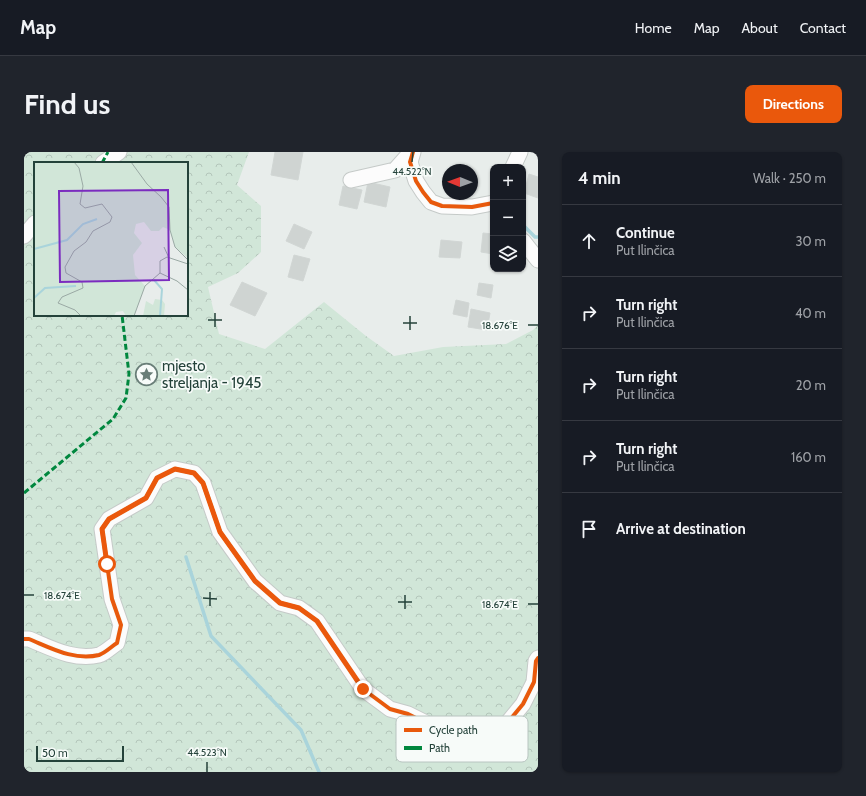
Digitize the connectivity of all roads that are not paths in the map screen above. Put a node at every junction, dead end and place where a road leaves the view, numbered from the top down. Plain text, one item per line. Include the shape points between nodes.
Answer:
1 (119, 152) edge
2 (412, 152) edge
3 (520, 152) edge
4 (104, 162) edge
5 (514, 164) edge
6 (351, 180) dead end
7 (490, 204) edge
8 (34, 224) edge
9 (24, 236) edge
10 (526, 245) edge
11 (538, 260) edge
12 (24, 639) edge
13 (538, 658) edge
14 (412, 716) edge
15 (513, 716) edge

1 - 4 street
2 - 6 street via 395,170
2 - 7 street via 410,162 416,181 431,202 442,206 472,208
3 - 5 street
8 - 9 street
10 - 11 street
12 - 14 street via 64,654 86,656 100,655 117,643 121,625 112,599 102,529 109,519 146,498 157,478 175,469 194,473 203,483 220,532 255,581 280,603 299,608 317,621 363,689 390,709
13 - 15 street via 534,682 523,704

